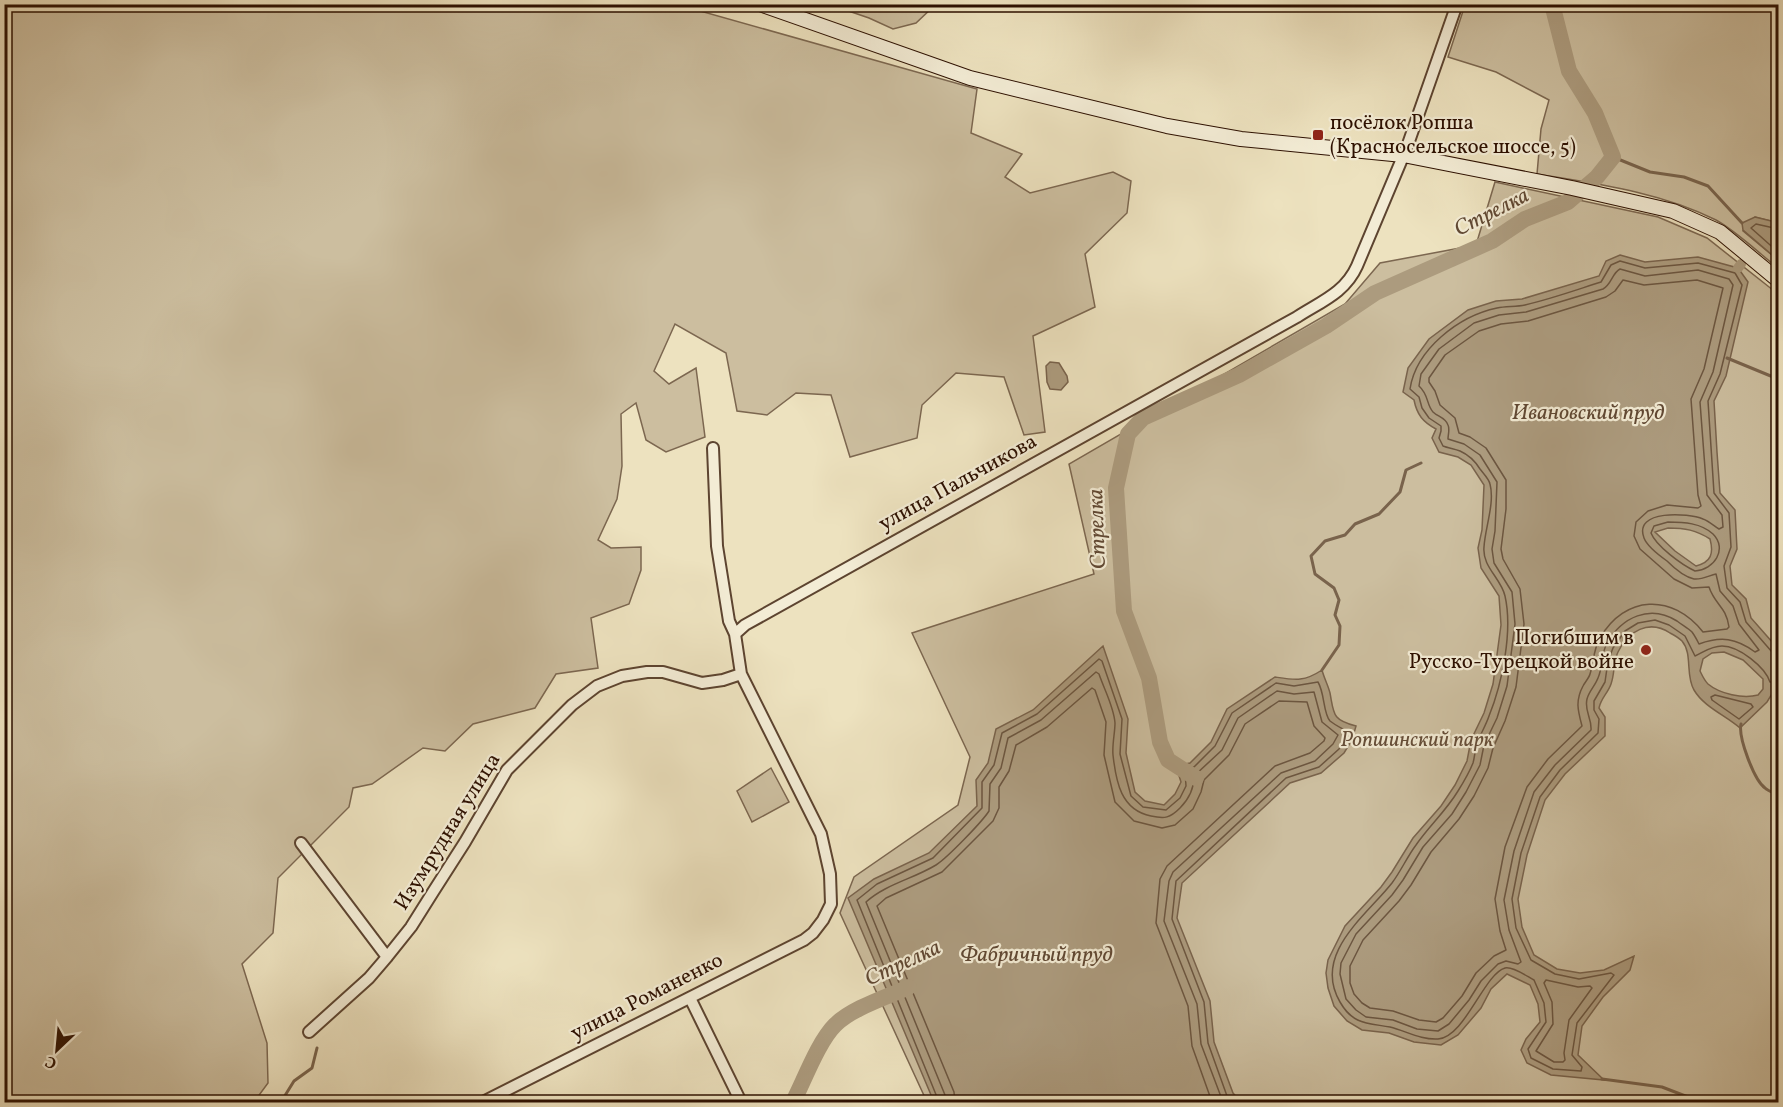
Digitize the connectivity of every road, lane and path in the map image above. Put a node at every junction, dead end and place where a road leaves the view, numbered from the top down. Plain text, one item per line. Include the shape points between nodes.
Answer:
1 (760, 4) edge
2 (1457, 4) edge
3 (1403, 155) junction
4 (1779, 280) edge
5 (713, 448) dead end
6 (735, 634) junction
7 (741, 674) junction
8 (301, 843) dead end
9 (387, 957) junction
10 (690, 998) junction
11 (309, 1032) dead end
12 (483, 1102) edge
13 (741, 1102) edge

1 - 3 main road via 970,78 1167,126 1241,139
2 - 3 street, улица Пальчикова
3 - 4 main road via 1673,211 1720,232
3 - 6 street, улица Пальчикова via 1351,279 1343,288
5 - 6 street via 717,546 729,621
6 - 7 street
7 - 9 street, Изумрудная улица via 702,683 663,672 622,676 597,686 573,705 507,770 411,927
7 - 10 street, улица Романенко via 821,834 830,874 831,904 823,920 804,940
8 - 9 street
9 - 11 street, Изумрудная улица
10 - 12 street, улица Романенко
10 - 13 street

